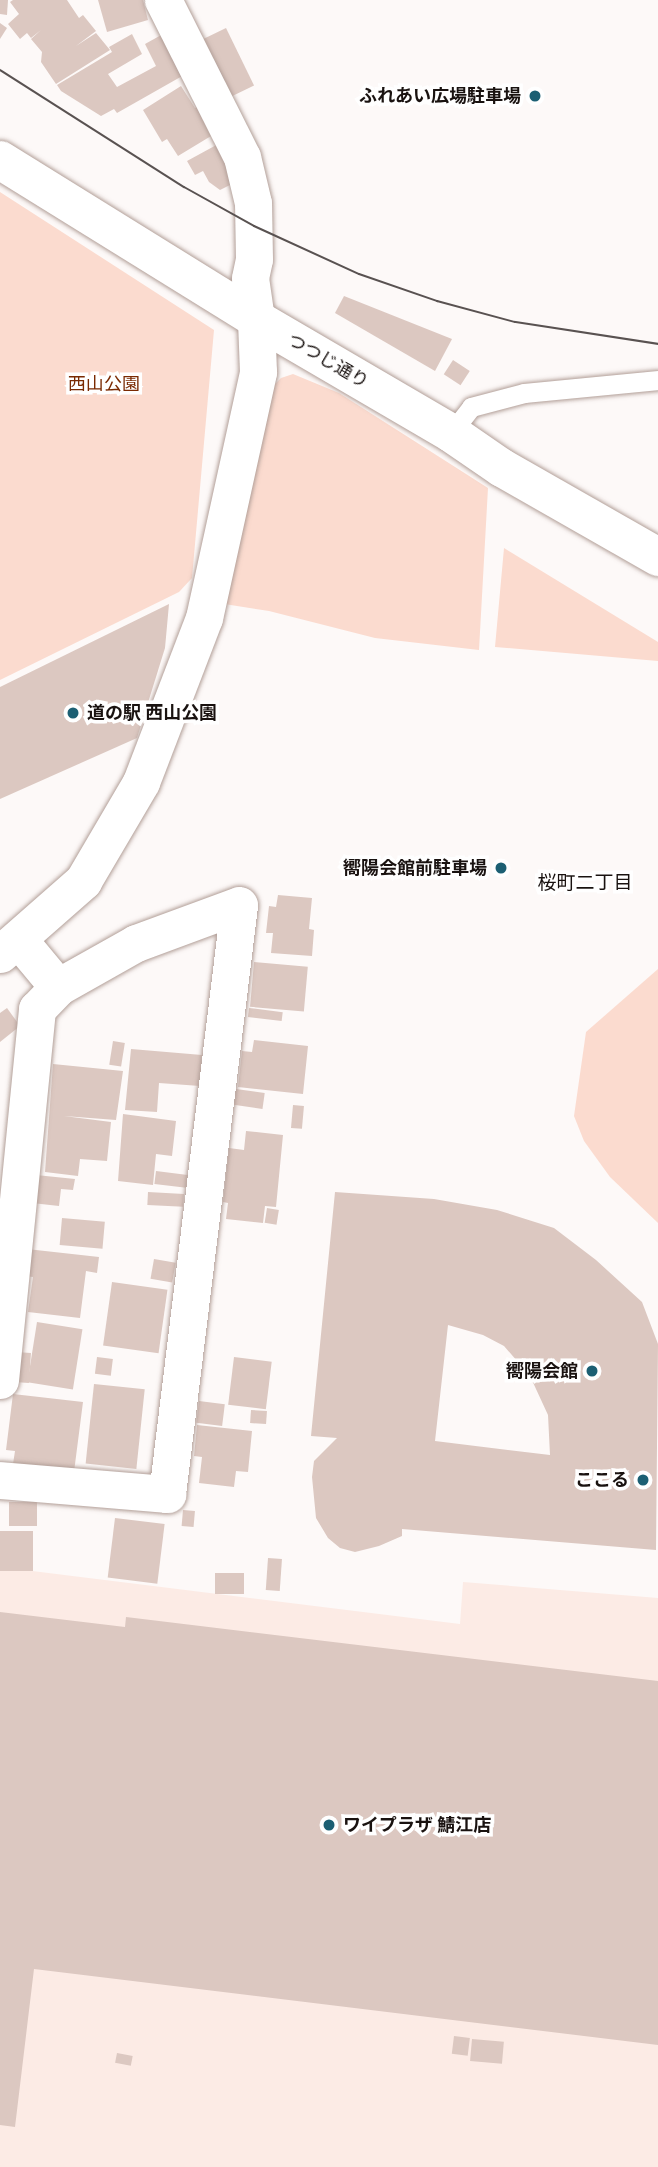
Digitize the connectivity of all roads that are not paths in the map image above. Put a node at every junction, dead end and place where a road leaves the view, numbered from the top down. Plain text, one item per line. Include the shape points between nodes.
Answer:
1 (163, 0) edge
2 (0, 160) edge
3 (256, 319) junction
4 (658, 380) edge
5 (451, 433) junction
6 (658, 557) edge
7 (9, 946) edge
8 (58, 987) junction
9 (0, 1380) edge
10 (0, 1480) edge

1 - 3 street via 242,157 253,203 250,278
2 - 3 street, つつじ通り
3 - 5 street, つつじ通り
3 - 7 street via 257,372 204,618 172,705 141,782 83,881
4 - 5 lane via 524,393 471,407
5 - 6 street, つつじ通り via 502,468
7 - 8 street
8 - 9 street via 37,1009
8 - 10 street via 136,943 239,905 167,1494

